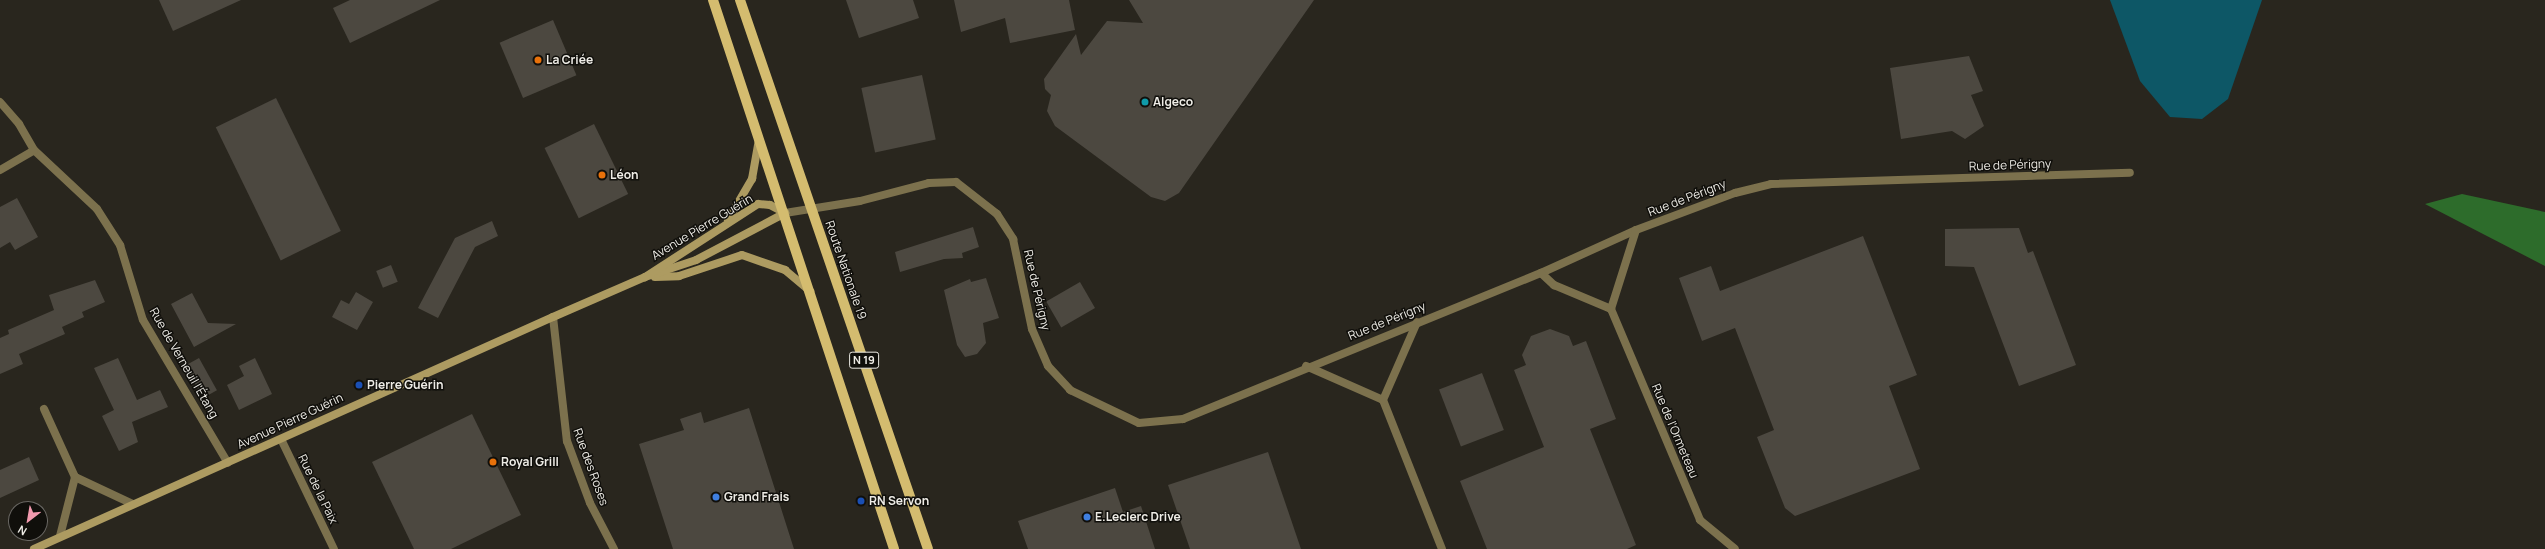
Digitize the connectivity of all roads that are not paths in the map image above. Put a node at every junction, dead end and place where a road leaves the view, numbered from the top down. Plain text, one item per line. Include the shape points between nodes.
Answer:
1 (713, 0) edge
2 (740, 0) edge
3 (0, 102) edge
4 (760, 136) junction
5 (34, 150) junction
6 (0, 170) edge
7 (2130, 173) dead end
8 (811, 209) junction
9 (785, 214) junction
10 (721, 228) junction
11 (1636, 230) junction
12 (1541, 273) junction
13 (645, 277) junction
14 (810, 291) junction
15 (1611, 309) junction
16 (553, 317) junction
17 (1417, 322) junction
18 (1306, 366) junction
19 (1383, 400) junction
20 (44, 409) dead end
21 (281, 438) junction
22 (228, 463) junction
23 (75, 476) junction
24 (133, 504) junction
25 (60, 536) junction
26 (34, 549) edge
27 (334, 549) edge
28 (614, 549) edge
29 (894, 549) edge
30 (928, 549) edge
31 (1442, 549) edge
32 (1735, 549) edge

1 - 4 main road, N 19
2 - 8 main road, Route Nationale 19 / N 19
3 - 5 street, Rue de Verneuil l'Étang via 19,124
4 - 9 main road, N 19
4 - 10 street via 746,194
5 - 6 street
5 - 22 street, Rue de Verneuil l'Étang via 97,209 120,245 143,320
7 - 11 street, Rue de Périgny via 1771,184 1735,193
8 - 9 street, Rue de Périgny
8 - 18 street, Rue de Périgny via 860,201 929,183 956,182 969,190 997,214 1014,239 1032,329 1048,366 1070,390 1140,422 1183,419
8 - 30 main road, Route Nationale 19 / N 19
9 - 10 street, Avenue Pierre Guérin via 770,205 758,204
9 - 13 street, Avenue Pierre Guérin via 696,260
9 - 14 main road, N 19
10 - 13 street, Avenue Pierre Guérin
11 - 12 street, Rue de Périgny
11 - 15 street
12 - 15 street via 1554,286
12 - 17 street, Rue de Périgny
13 - 14 street via 679,276 742,255 785,270
13 - 16 street, Avenue Pierre Guérin
14 - 29 main road, N 19
15 - 32 street, Rue de l'Ormeteau via 1700,520
16 - 21 street, Avenue Pierre Guérin
16 - 28 street, Rue des Roses via 566,441 590,503
17 - 18 street, Rue de Périgny
17 - 19 street
18 - 19 street
19 - 31 street
20 - 23 street
21 - 22 street, Avenue Pierre Guérin
21 - 27 street, Rue de la Paix
22 - 24 street, Avenue Pierre Guérin
23 - 24 street
23 - 25 street
24 - 25 street, Avenue Pierre Guérin
25 - 26 street, Avenue Pierre Guérin

